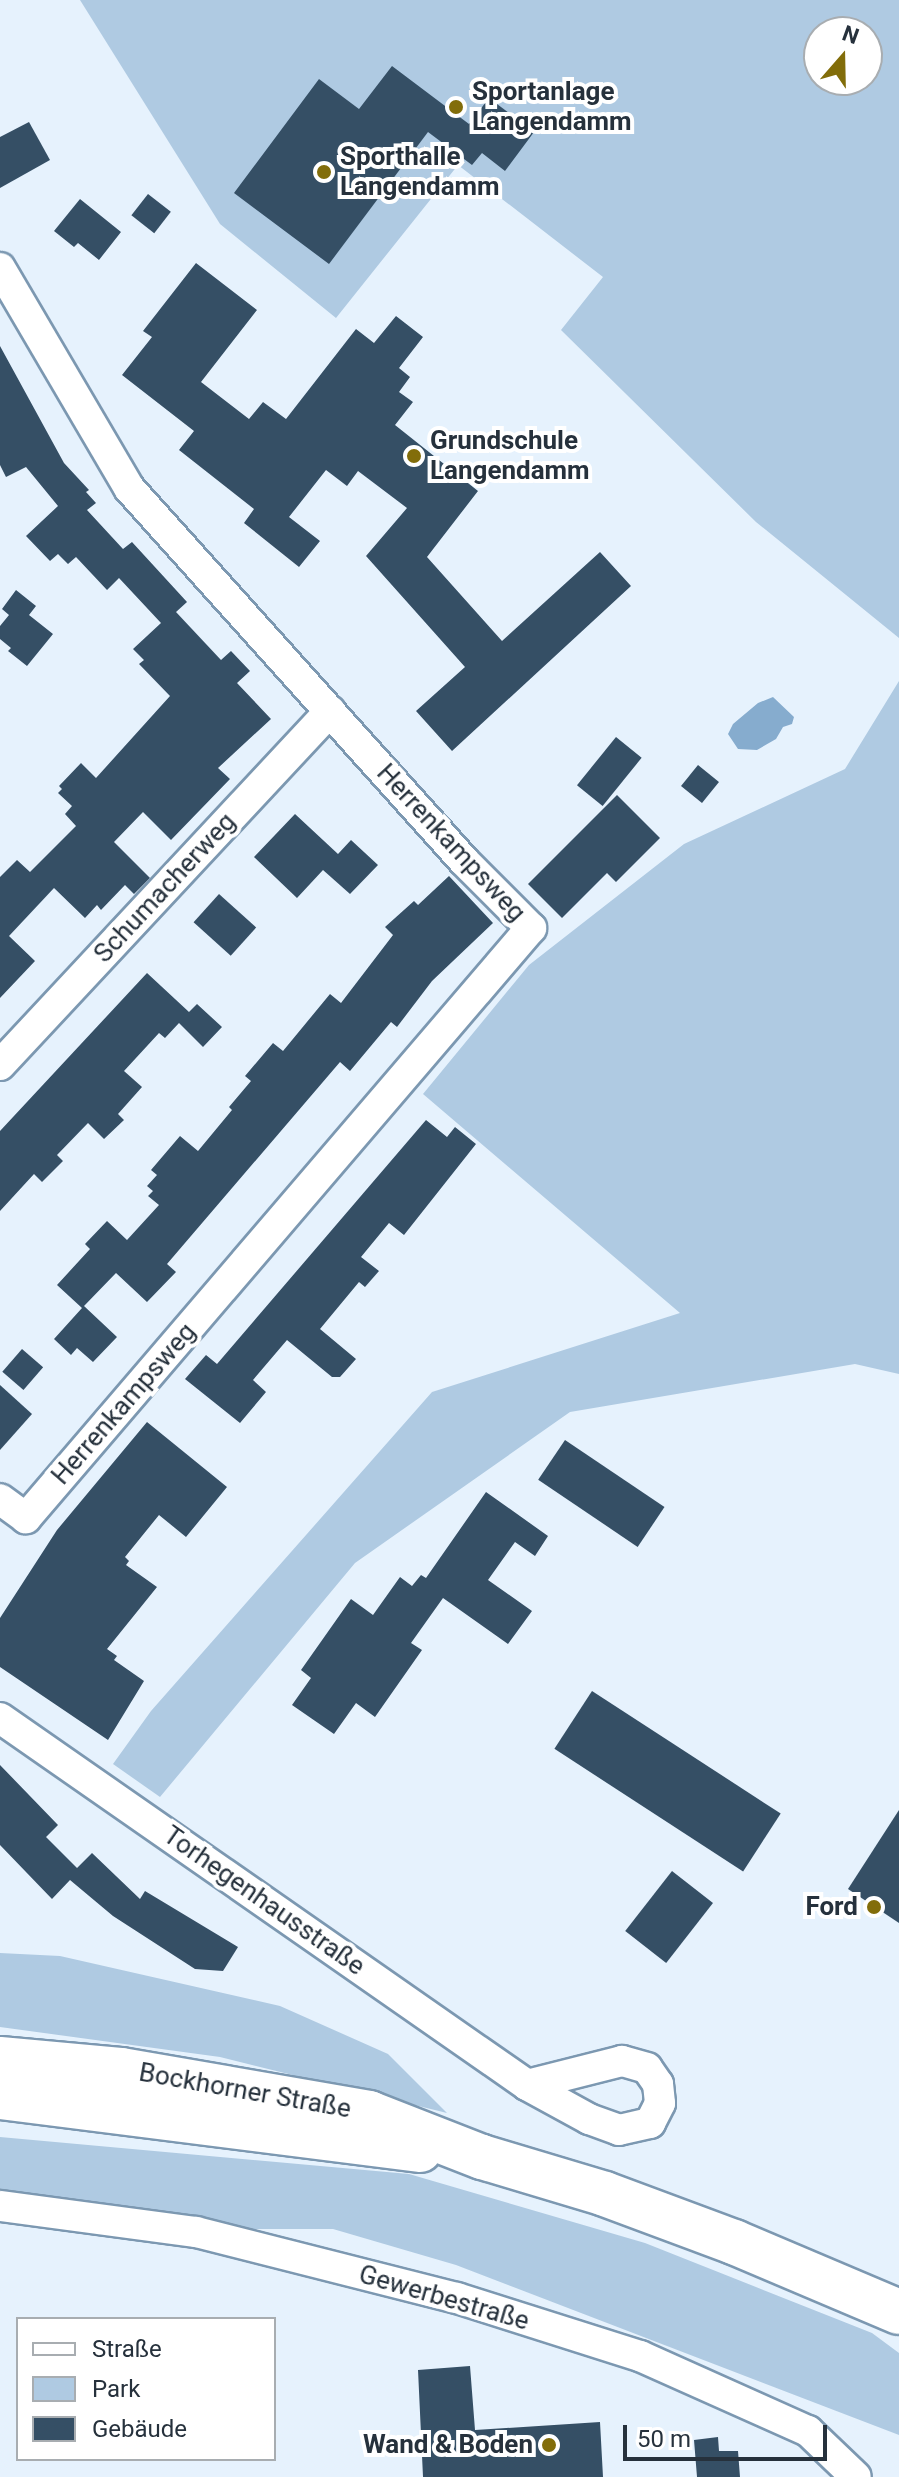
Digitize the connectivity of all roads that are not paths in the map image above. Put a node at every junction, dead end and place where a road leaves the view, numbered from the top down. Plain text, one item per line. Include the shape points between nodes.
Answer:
1 (5, 288) edge
2 (330, 711) junction
3 (0, 1065) edge
4 (0, 1499) edge
5 (0, 1718) edge
6 (0, 2059) edge
7 (527, 2085) dead end
8 (0, 2097) edge
9 (482, 2157) junction
10 (0, 2206) edge
11 (899, 2312) edge
12 (856, 2477) edge

1 - 2 street, Herrenkampsweg via 129,488
2 - 3 street, Schumacherweg
2 - 4 street, Herrenkampsweg via 531,928 26,1518
5 - 7 street, Torhegenhausstraße
6 - 9 main road, Bockhorner Straße via 121,2070 353,2110
8 - 9 main road, Bockhorner Straße
9 - 11 main road, Bockhorner Straße via 734,2242
10 - 12 street, Gewerbestraße via 196,2232 457,2298 640,2356 808,2431

